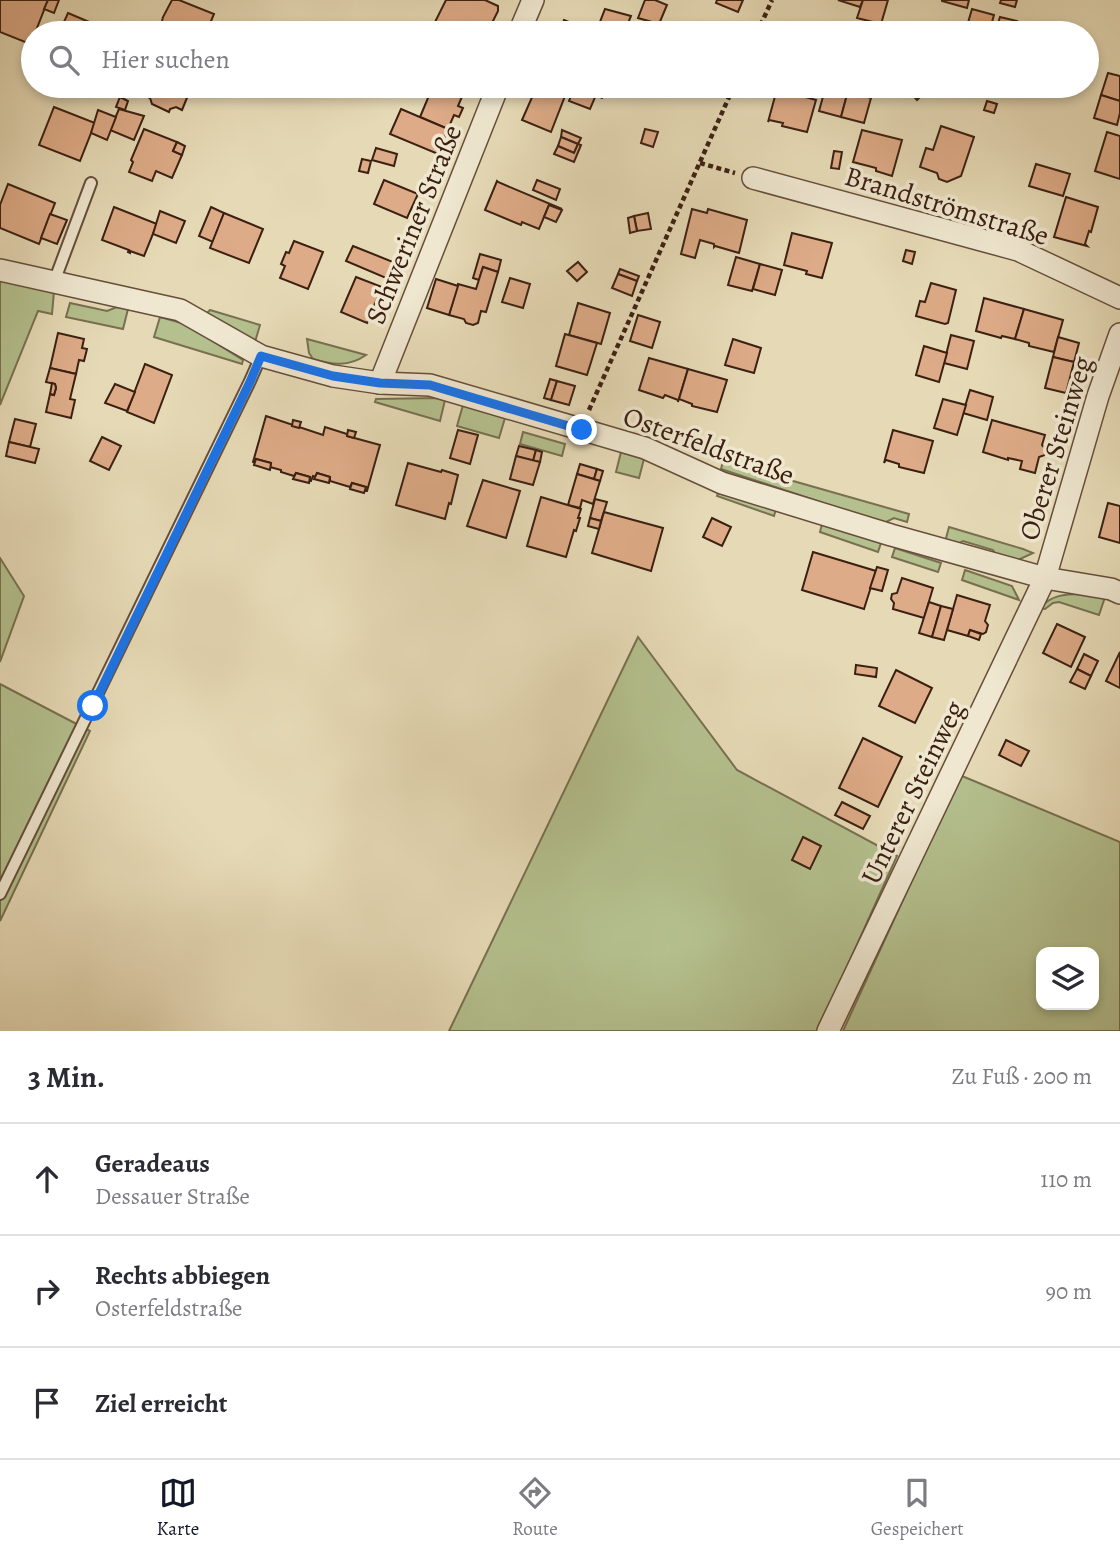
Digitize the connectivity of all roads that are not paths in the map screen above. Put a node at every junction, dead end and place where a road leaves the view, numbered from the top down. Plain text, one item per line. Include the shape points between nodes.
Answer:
1 (533, 0) edge
2 (524, 21) edge
3 (493, 98) edge
4 (753, 178) road end
5 (91, 183) dead end
6 (0, 270) edge
7 (54, 282) junction
8 (1120, 298) edge
9 (1120, 334) edge
10 (261, 356) junction
11 (380, 383) junction
12 (1045, 578) junction
13 (1120, 593) edge
14 (0, 894) edge
15 (828, 1031) edge

1 - 2 street
3 - 11 street, Schweriner Straße
4 - 8 street, Brandströmstraße via 1018,250
5 - 7 lane
6 - 7 street, Osterfeldstraße
7 - 10 street, Osterfeldstraße via 180,310
9 - 12 street, Oberer Steinweg
10 - 11 street, Osterfeldstraße via 333,376
10 - 14 lane
11 - 12 street, Osterfeldstraße via 430,385 645,448 722,484
12 - 13 street, Osterfeldstraße
12 - 15 street, Unterer Steinweg

